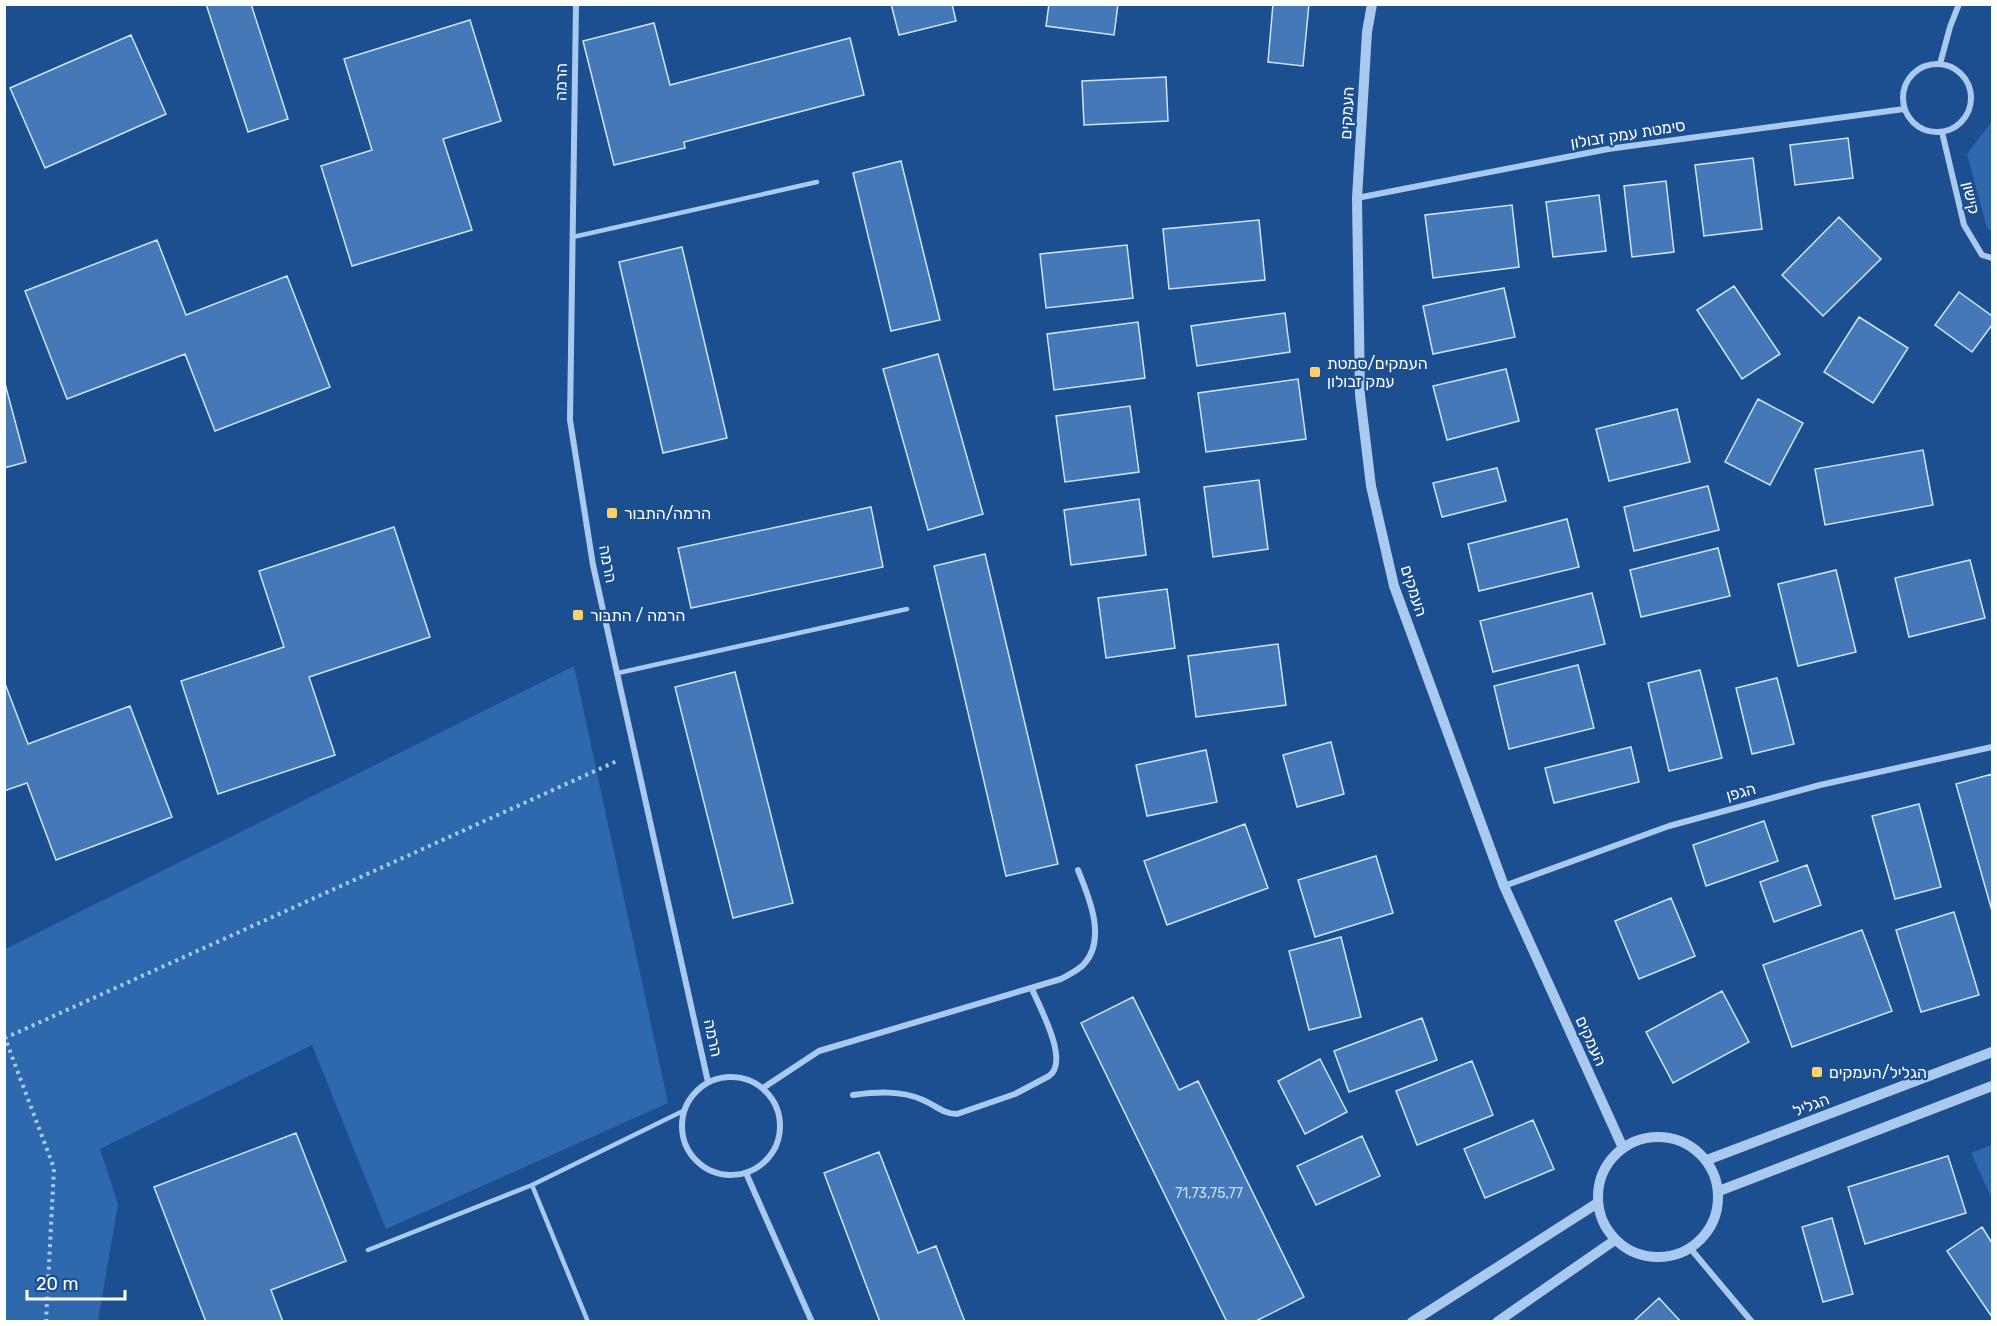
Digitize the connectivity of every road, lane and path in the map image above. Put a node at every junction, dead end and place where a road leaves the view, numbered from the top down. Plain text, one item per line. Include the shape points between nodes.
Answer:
1 (576, 4) edge
2 (1372, 4) edge
3 (1959, 4) edge
4 (1940, 64) junction
5 (1904, 109) junction
6 (1942, 132) junction
7 (817, 182) dead end
8 (1358, 198) junction
9 (573, 237) junction
10 (1992, 258) edge
11 (907, 609) dead end
12 (618, 673) junction
13 (1992, 747) edge
14 (636, 752) junction
15 (1078, 870) dead end
16 (1504, 886) junction
17 (1032, 989) junction
18 (1992, 1052) edge
19 (708, 1082) junction
20 (1992, 1086) edge
21 (763, 1088) junction
22 (853, 1095) dead end
23 (683, 1111) junction
24 (1623, 1148) junction
25 (1707, 1160) junction
26 (746, 1173) junction
27 (532, 1185) junction
28 (1719, 1191) junction
29 (1596, 1204) junction
30 (1615, 1240) junction
31 (1690, 1248) junction
32 (368, 1250) dead end
33 (46, 1322) edge
34 (588, 1322) edge
35 (812, 1322) edge
36 (1412, 1322) edge
37 (1497, 1322) edge
38 (1752, 1322) edge

1 - 9 street, הרמה
2 - 8 street, העמקים via 1366,32
3 - 4 street
4 - 5 street via 1911,75 1902,97
4 - 6 street via 1959,72 1970,90 1971,102 1962,121
5 - 6 street via 1918,127
5 - 8 street, סימטת עמק זבולון via 1608,149
6 - 10 street, קישון via 1964,225 1982,255
7 - 9 lane
8 - 16 street, העמקים via 1360,395 1371,486 1394,586
9 - 12 street, הרמה via 570,420 593,565
11 - 12 lane
12 - 14 street, הרמה
13 - 16 street, הגפן via 1820,785 1669,826
14 - 19 street, הרמה
14 - 33 path via 5,1038 54,1168
15 - 17 street via 1092,910 1094,948 1084,965 1061,979
16 - 24 street, העמקים
17 - 21 street via 819,1052
17 - 22 street via 1056,1048 1053,1074 1015,1094 957,1114 947,1114 921,1099 883,1091
18 - 25 street, הגליל
19 - 21 street via 732,1076
19 - 23 street via 695,1092
20 - 28 street
21 - 26 street via 774,1101 781,1123 779,1137 770,1156
23 - 26 street via 685,1145 699,1163 721,1174
23 - 27 lane
24 - 25 street via 1643,1138 1664,1137 1684,1142
24 - 29 street via 1608,1162 1599,1182
25 - 28 street
26 - 35 street
27 - 32 lane
27 - 34 lane
28 - 31 street via 1716,1216 1706,1234
29 - 30 street
29 - 36 street
30 - 31 street via 1632,1252 1653,1257 1674,1255
30 - 37 street
31 - 38 street

